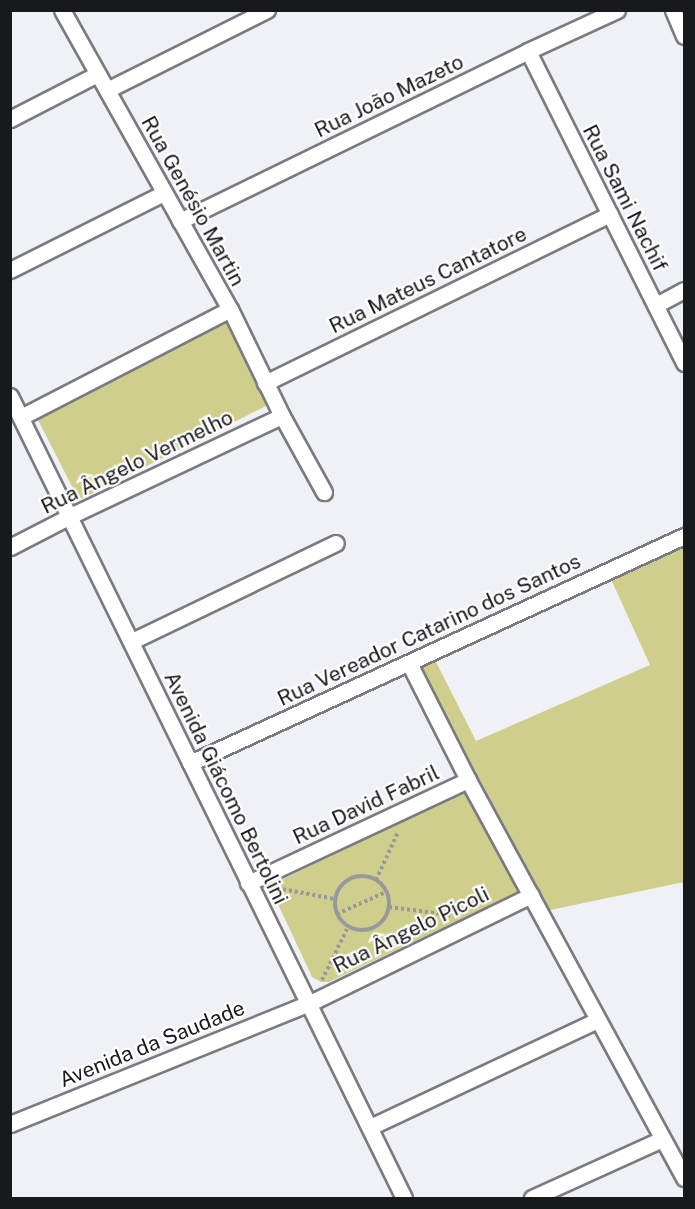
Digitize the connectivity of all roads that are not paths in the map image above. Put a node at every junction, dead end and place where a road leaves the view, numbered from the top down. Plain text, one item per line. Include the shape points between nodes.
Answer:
1 (62, 10) edge
2 (267, 10) edge
3 (617, 10) edge
4 (673, 10) edge
5 (593, 15) edge
6 (684, 36) edge
7 (528, 51) junction
8 (97, 74) junction
9 (107, 90) junction
10 (10, 119) edge
11 (164, 193) junction
12 (610, 214) junction
13 (180, 221) junction
14 (10, 270) edge
15 (684, 290) edge
16 (656, 305) junction
17 (230, 309) junction
18 (684, 363) edge
19 (265, 382) junction
20 (10, 396) edge
21 (282, 416) junction
22 (21, 417) junction
23 (324, 492) dead end
24 (70, 516) junction
25 (684, 536) edge
26 (336, 543) dead end
27 (10, 547) edge
28 (132, 641) junction
29 (409, 663) junction
30 (190, 763) junction
31 (468, 780) junction
32 (248, 883) junction
33 (531, 895) junction
34 (310, 1003) junction
35 (597, 1020) junction
36 (10, 1124) edge
37 (370, 1127) junction
38 (662, 1139) junction
39 (684, 1178) edge
40 (404, 1198) edge
41 (532, 1198) edge

1 - 8 street, Rua Genésio Martin
2 - 9 street
3 - 5 street, Rua João Mazeto
4 - 6 street
5 - 7 street, Rua João Mazeto
7 - 12 street, Rua Sami Nachif
7 - 13 street, Rua João Mazeto
8 - 9 street, Rua Genésio Martin
8 - 10 street
9 - 11 street, Rua Genésio Martin
11 - 13 street, Rua Genésio Martin
11 - 14 street
12 - 16 street, Rua Sami Nachif
12 - 19 street, Rua Mateus Cantatore
13 - 17 street, Rua Genésio Martin
15 - 16 street
16 - 18 street, Rua Sami Nachif
17 - 19 street, Rua Genésio Martin
17 - 22 street
19 - 21 street, Rua Genésio Martin
20 - 22 street, Avenida Giácomo Bertolini
21 - 23 street, Rua Genésio Martin
21 - 24 street, Rua Ângelo Vermelho
22 - 24 street, Avenida Giácomo Bertolini
24 - 27 street, Rua Ângelo Vermelho
24 - 28 street, Avenida Giácomo Bertolini
25 - 29 street, Rua Vereador Catarino dos Santos
26 - 28 street
28 - 30 street, Avenida Giácomo Bertolini
29 - 30 street, Rua Vereador Catarino dos Santos
29 - 31 street
30 - 32 street, Avenida Giácomo Bertolini
31 - 32 street, Rua David Fabril
31 - 33 street
32 - 34 street, Avenida Giácomo Bertolini
33 - 34 street, Rua Ângelo Picoli
33 - 35 street
34 - 36 street, Avenida da Saudade
34 - 37 street, Avenida Giácomo Bertolini
35 - 37 street
35 - 38 street
37 - 40 street, Avenida Giácomo Bertolini
38 - 39 street
38 - 41 street

